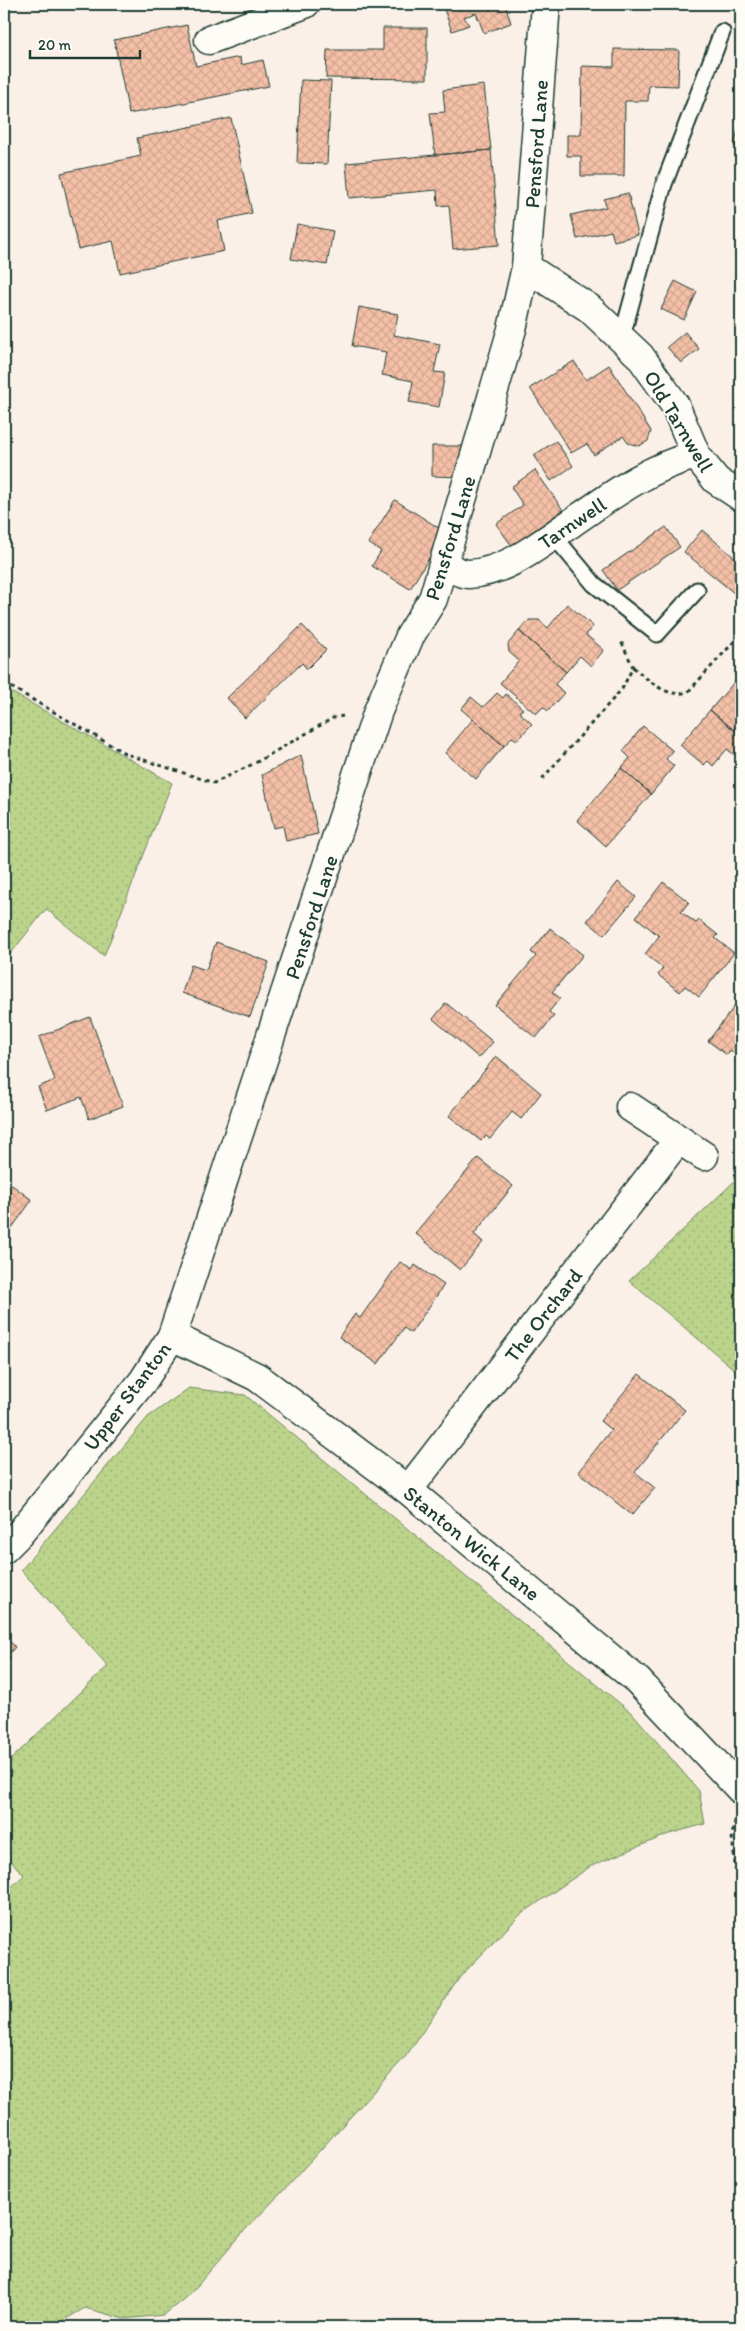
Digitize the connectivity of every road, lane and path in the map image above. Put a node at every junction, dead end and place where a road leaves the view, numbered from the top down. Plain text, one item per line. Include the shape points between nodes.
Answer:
1 (305, 4) edge
2 (546, 4) edge
3 (722, 32) dead end
4 (209, 40) dead end
5 (526, 267) junction
6 (621, 340) junction
7 (696, 455) junction
8 (741, 497) edge
9 (553, 535) junction
10 (443, 565) junction
11 (697, 590) dead end
12 (617, 634) dead end
13 (741, 634) edge
14 (633, 667) junction
15 (4, 682) edge
16 (349, 715) dead end
17 (542, 779) dead end
18 (630, 1107) dead end
19 (248, 1108) joint
20 (678, 1140) junction
21 (704, 1156) dead end
22 (172, 1336) junction
23 (408, 1490) junction
24 (4, 1549) edge
25 (741, 1790) edge
26 (736, 1818) dead end
27 (736, 1872) dead end

1 - 4 street
2 - 5 street, Pensford Lane
3 - 6 lane via 664,184
5 - 6 street, Old Tarnwell via 589,308
5 - 10 street, Pensford Lane via 512,328
6 - 7 street, Old Tarnwell via 640,356 675,406
7 - 8 street, Old Tarnwell via 716,480
7 - 9 street, Tarnwell via 638,479
9 - 10 street, Tarnwell via 524,556 492,568 467,574
9 - 11 lane via 594,584 656,634
10 - 19 street, Pensford Lane via 433,599 410,636 378,711
12 - 14 path
13 - 14 path via 688,692 672,693 655,685
14 - 17 path via 622,689
15 - 16 path via 126,754 214,783 332,718
18 - 20 street
19 - 22 street, Upper Stanton
20 - 21 street
20 - 23 street, The Orchard
22 - 23 street, Stanton Wick Lane via 257,1377
22 - 24 street, Upper Stanton via 143,1381
23 - 25 street, Stanton Wick Lane via 638,1681
26 - 27 path via 732,1836

